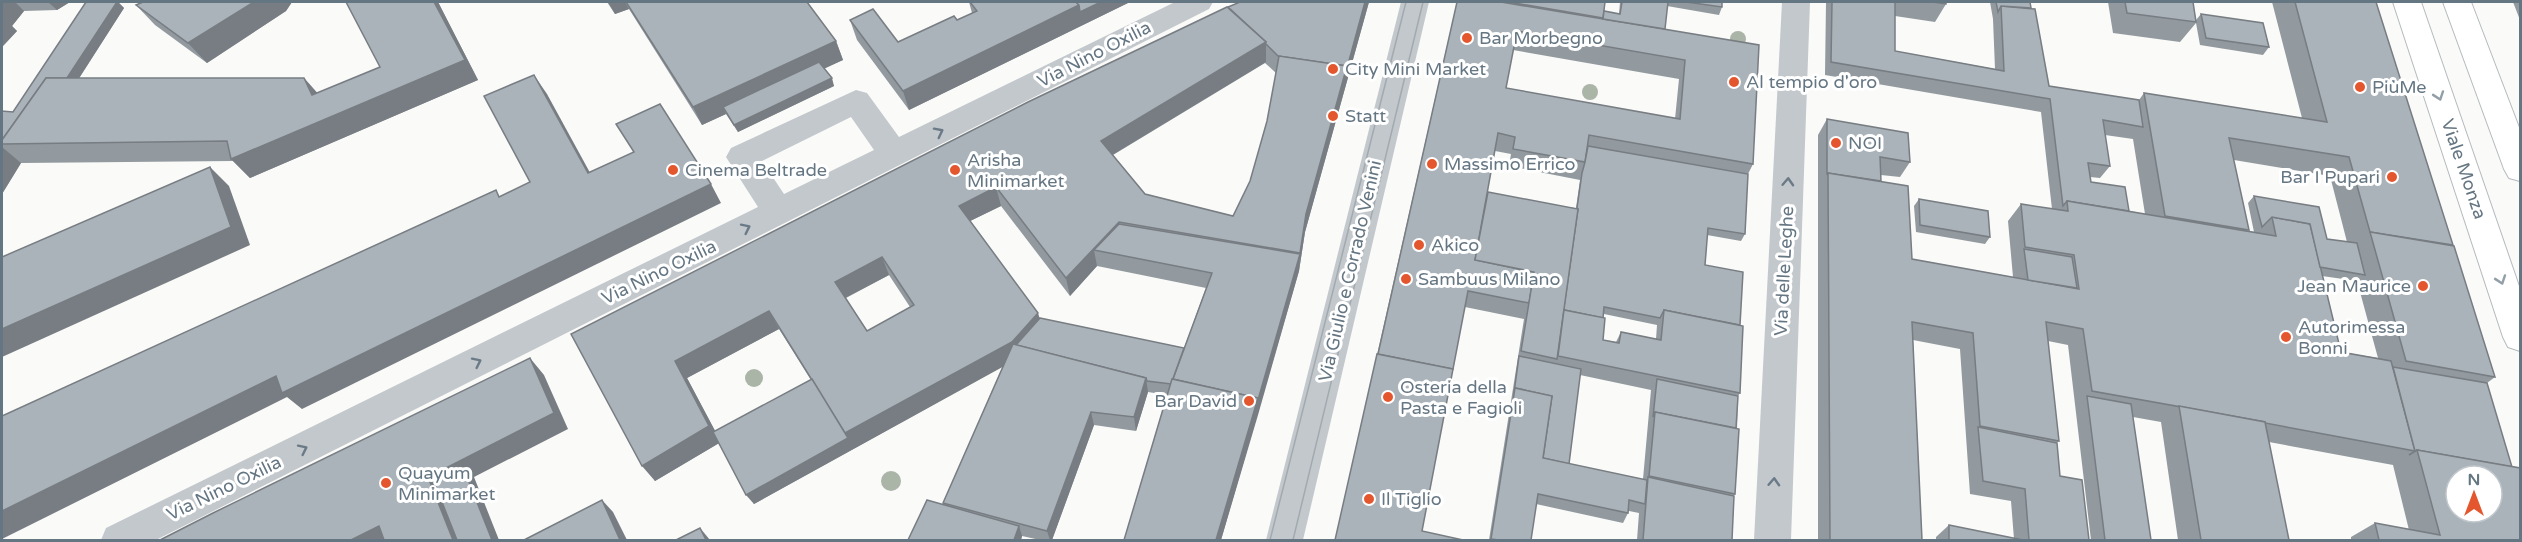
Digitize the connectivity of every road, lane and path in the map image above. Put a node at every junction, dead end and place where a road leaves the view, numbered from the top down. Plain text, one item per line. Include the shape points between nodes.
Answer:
1 (1199, 2) edge
2 (1415, 2) edge
3 (1796, 2) edge
4 (2407, 2) edge
5 (2457, 2) edge
6 (2420, 40) junction
7 (2475, 49) junction
8 (894, 154) junction
9 (2520, 170) edge
10 (778, 212) junction
11 (2520, 337) edge
12 (118, 540) edge
13 (1284, 540) edge
14 (1772, 540) edge

8 -> 1 street, Via Nino Oxilia
2 - 13 street, Via Giulio e Corrado Venini
14 -> 3 street, Via delle Leghe
4 - 6 main road, Viale Monza
5 - 7 main road
6 - 7 main road
6 -> 11 main road, Viale Monza
7 - 9 main road
8 - 10 street, Via Nino Oxilia
8 - 10 street via 856,102 742,157
12 -> 10 street, Via Nino Oxilia

